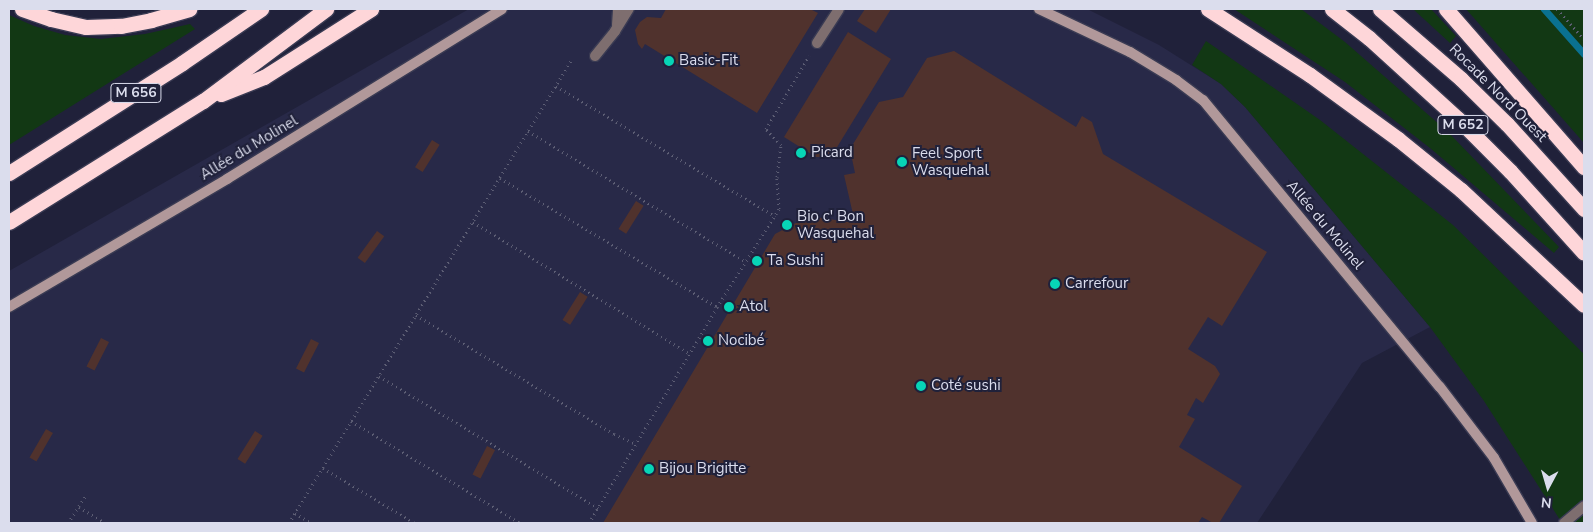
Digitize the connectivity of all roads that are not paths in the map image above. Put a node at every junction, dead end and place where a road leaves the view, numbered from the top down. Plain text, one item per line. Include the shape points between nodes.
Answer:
1 (22, 9) edge
2 (189, 9) edge
3 (261, 9) edge
4 (326, 9) edge
5 (371, 9) edge
6 (502, 9) edge
7 (618, 9) edge
8 (628, 9) edge
9 (838, 9) edge
10 (1039, 9) edge
11 (1208, 9) edge
12 (1332, 9) edge
13 (1380, 9) edge
14 (1446, 9) edge
15 (615, 31) junction
16 (817, 43) road end
17 (595, 56) dead end
18 (203, 101) junction
19 (1584, 167) edge
20 (9, 173) edge
21 (1584, 209) edge
22 (9, 222) edge
23 (1584, 253) edge
24 (1584, 305) edge
25 (9, 307) edge
26 (1584, 506) edge
27 (1532, 523) edge
28 (1564, 523) edge

1 - 2 highway via 86,27 121,26
3 - 20 highway, M 656
4 - 18 highway, M 656
5 - 18 highway via 264,77
6 - 25 street, Allée du Molinel via 227,179
7 - 15 street
8 - 15 street
9 - 16 street
10 - 27 street, Allée du Molinel via 1130,52 1203,100 1440,387 1494,458
11 - 24 highway via 1310,75 1398,139 1461,190
12 - 23 highway, M 652 via 1458,119
13 - 21 highway, Rocade Nord Ouest / M 652 via 1461,78
14 - 19 highway
15 - 17 street
18 - 22 highway, M 656
26 - 28 street

